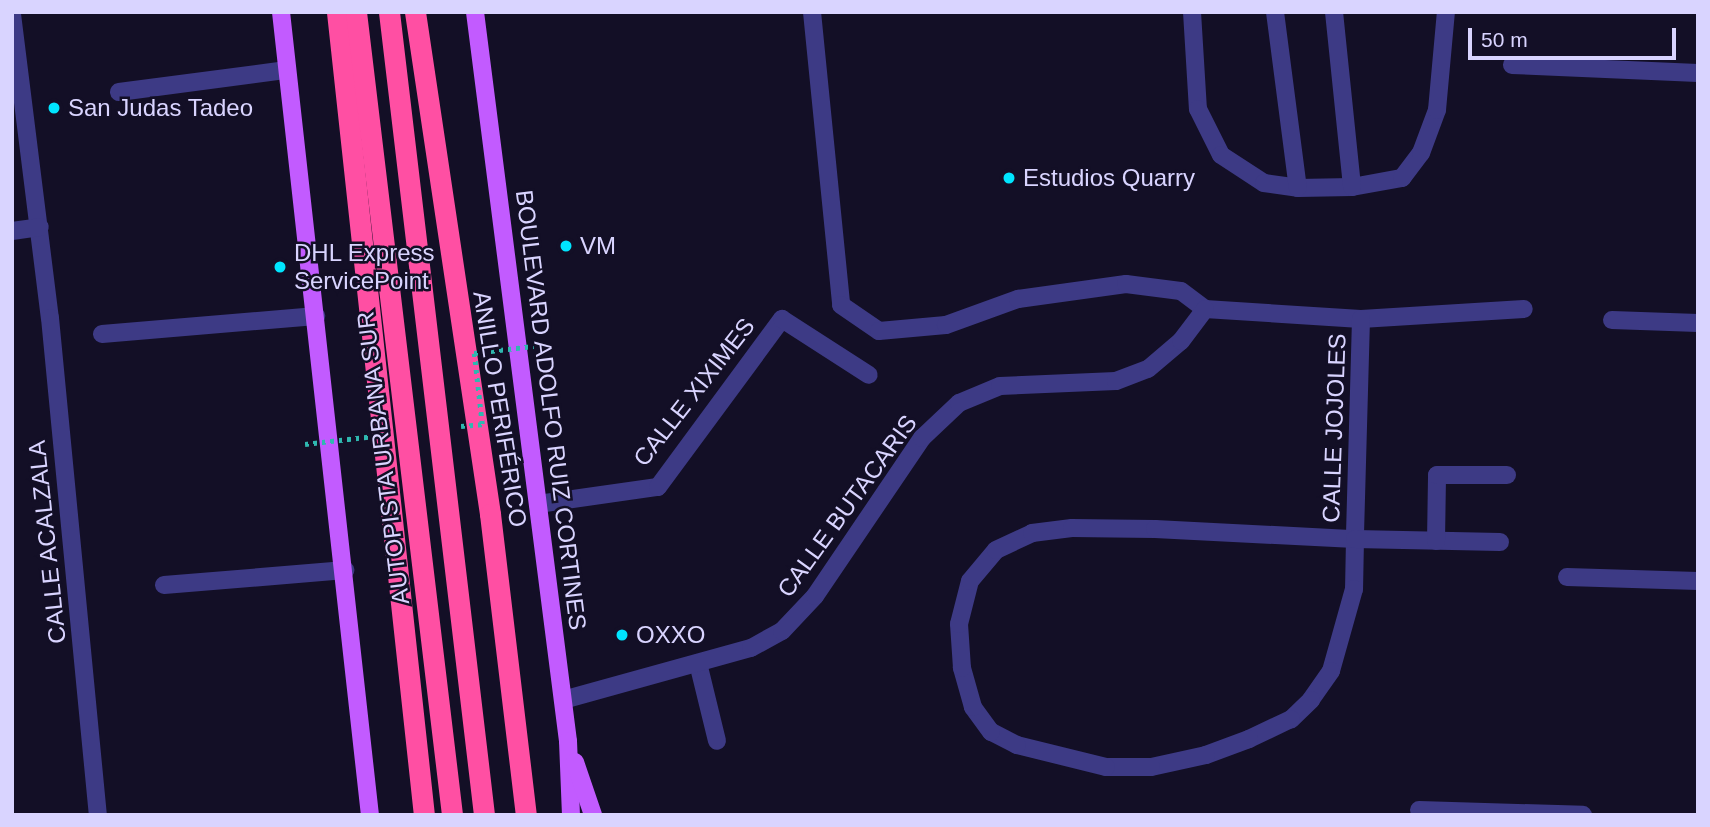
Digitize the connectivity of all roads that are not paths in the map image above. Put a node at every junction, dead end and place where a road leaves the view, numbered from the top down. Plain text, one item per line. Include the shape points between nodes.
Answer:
1 (281, 12) edge
2 (337, 12) edge
3 (356, 12) edge
4 (389, 12) edge
5 (475, 12) edge
6 (812, 12) edge
7 (1192, 12) edge
8 (1275, 12) edge
9 (1334, 12) edge
10 (1446, 12) edge
11 (415, 13) edge
12 (12, 15) edge
13 (1513, 65) dead end
14 (287, 70) junction
15 (1698, 73) edge
16 (120, 92) dead end
17 (1352, 187) junction
18 (1297, 188) junction
19 (40, 227) junction
20 (12, 231) edge
21 (1205, 309) junction
22 (1524, 309) dead end
23 (316, 316) junction
24 (1361, 319) junction
25 (1612, 320) dead end
26 (1698, 323) edge
27 (102, 334) dead end
28 (869, 375) dead end
29 (1507, 475) dead end
30 (538, 504) junction
31 (1355, 539) junction
32 (1436, 541) junction
33 (1500, 542) dead end
34 (345, 570) junction
35 (1567, 577) dead end
36 (1698, 580) edge
37 (164, 585) dead end
38 (698, 663) junction
39 (563, 700) junction
40 (568, 741) junction
41 (717, 741) dead end
42 (1419, 810) dead end
43 (98, 815) edge
44 (370, 815) edge
45 (424, 815) edge
46 (452, 815) edge
47 (484, 815) edge
48 (526, 815) edge
49 (571, 815) edge
50 (593, 815) edge
51 (1583, 815) edge

1 - 14 main road
2 - 45 highway
3 - 46 highway, AUTOPISTA URBANA SUR, bridge
4 - 47 highway, bridge
5 - 30 main road, BOULEVARD ADOLFO RUIZ CORTINES
6 - 21 street via 841,305 879,331 947,326 1018,299 1126,284 1181,291
7 - 18 street via 1198,109 1221,155 1264,183
8 - 18 street
9 - 17 street
10 - 17 street via 1437,110 1421,153 1402,178
11 - 48 highway, ANILLO PERIFÉRICO via 490,514
12 - 19 street, CALLE ACALZALA
13 - 15 street
14 - 16 street
14 - 23 main road
17 - 18 street
19 - 20 street
19 - 43 street, CALLE ACALZALA
21 - 24 street
21 - 38 street, CALLE BUTACARIS via 1181,341 1148,369 1116,381 1000,386 959,403 922,438 815,596 782,631 751,648
22 - 24 street
23 - 27 street
23 - 34 main road
24 - 31 street, CALLE JOJOLES
25 - 26 street
28 - 30 street, CALLE XIXIMES via 782,318 658,486
29 - 32 street via 1437,475
30 - 39 main road, BOULEVARD ADOLFO RUIZ CORTINES
31 - 31 street, CALLE JOJOLES via 1155,529 1072,528 1032,533 996,550 970,581 959,624 962,668 973,707 991,732 1017,745 1106,767 1151,767 1206,755 1249,739 1291,719 1331,671 1354,589
31 - 32 street
32 - 33 street
34 - 37 street
34 - 44 main road
35 - 36 street
38 - 39 street, CALLE BUTACARIS
38 - 41 street
39 - 40 main road, BOULEVARD ADOLFO RUIZ CORTINES
40 - 49 main road, BOULEVARD ADOLFO RUIZ CORTINES
40 - 50 main road
42 - 51 street

